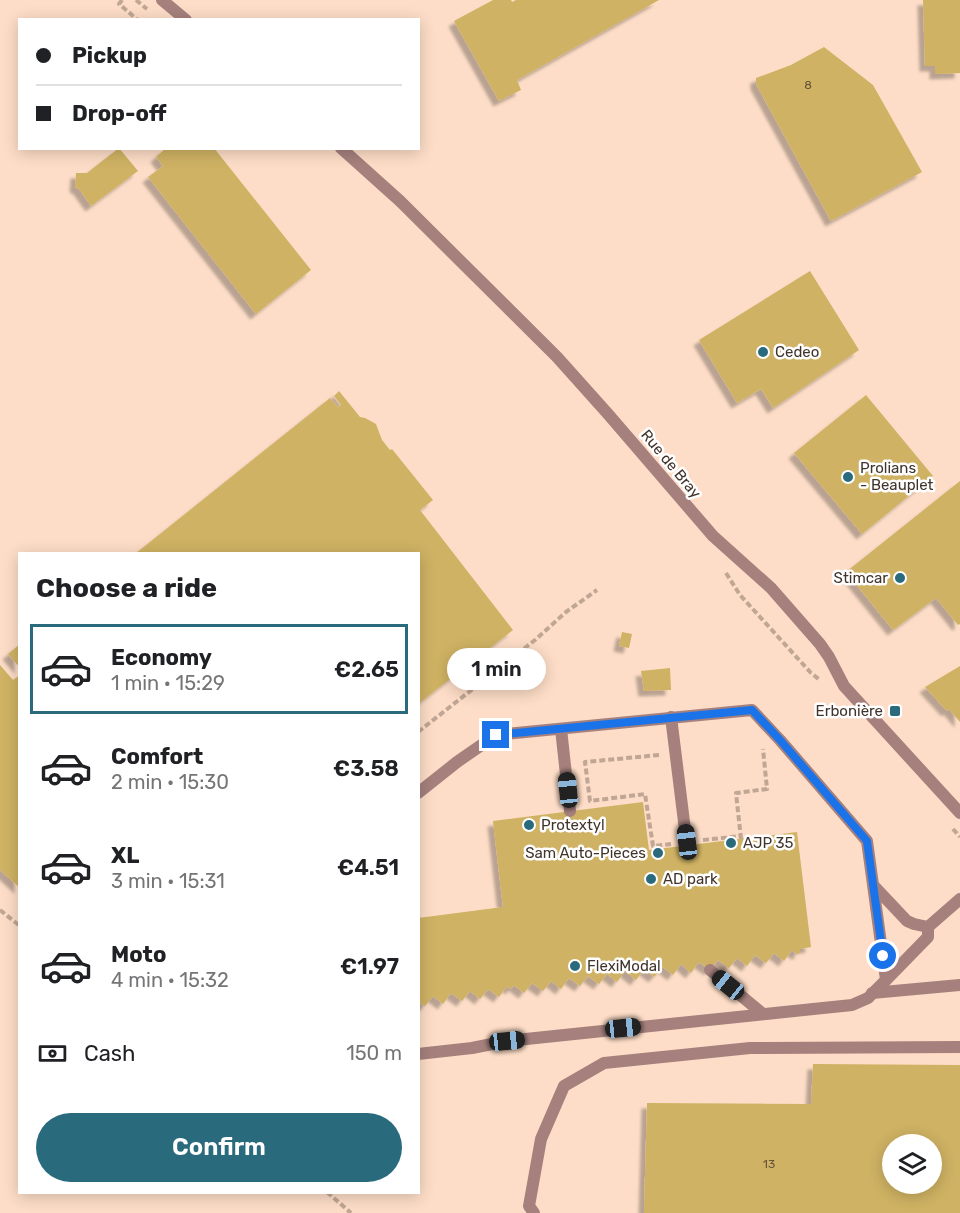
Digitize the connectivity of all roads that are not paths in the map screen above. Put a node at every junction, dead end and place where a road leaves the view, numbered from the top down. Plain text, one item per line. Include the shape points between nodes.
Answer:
1 (162, 0) edge
2 (184, 18) edge
3 (343, 150) edge
4 (671, 717) junction
5 (561, 729) junction
6 (420, 791) edge
7 (570, 811) dead end
8 (960, 813) edge
9 (687, 844) road end
10 (874, 886) junction
11 (960, 899) edge
12 (928, 927) junction
13 (710, 970) dead end
14 (886, 980) junction
15 (960, 985) edge
16 (872, 993) junction
17 (763, 1014) junction
18 (960, 1047) edge
19 (420, 1054) edge
20 (534, 1213) edge

1 - 2 street
3 - 8 street, Rue de Bray via 557,357 713,536 771,588 820,644 844,686
4 - 5 street
4 - 9 street
4 - 10 street via 752,710 867,841
5 - 6 street via 496,735
5 - 7 street
10 - 12 street via 907,921
10 - 14 street
11 - 12 street
12 - 14 street via 928,937
13 - 17 street
14 - 16 street
15 - 16 street
16 - 17 street via 852,1005
17 - 19 street
18 - 20 street via 750,1048 604,1063 564,1086 541,1139 529,1206

